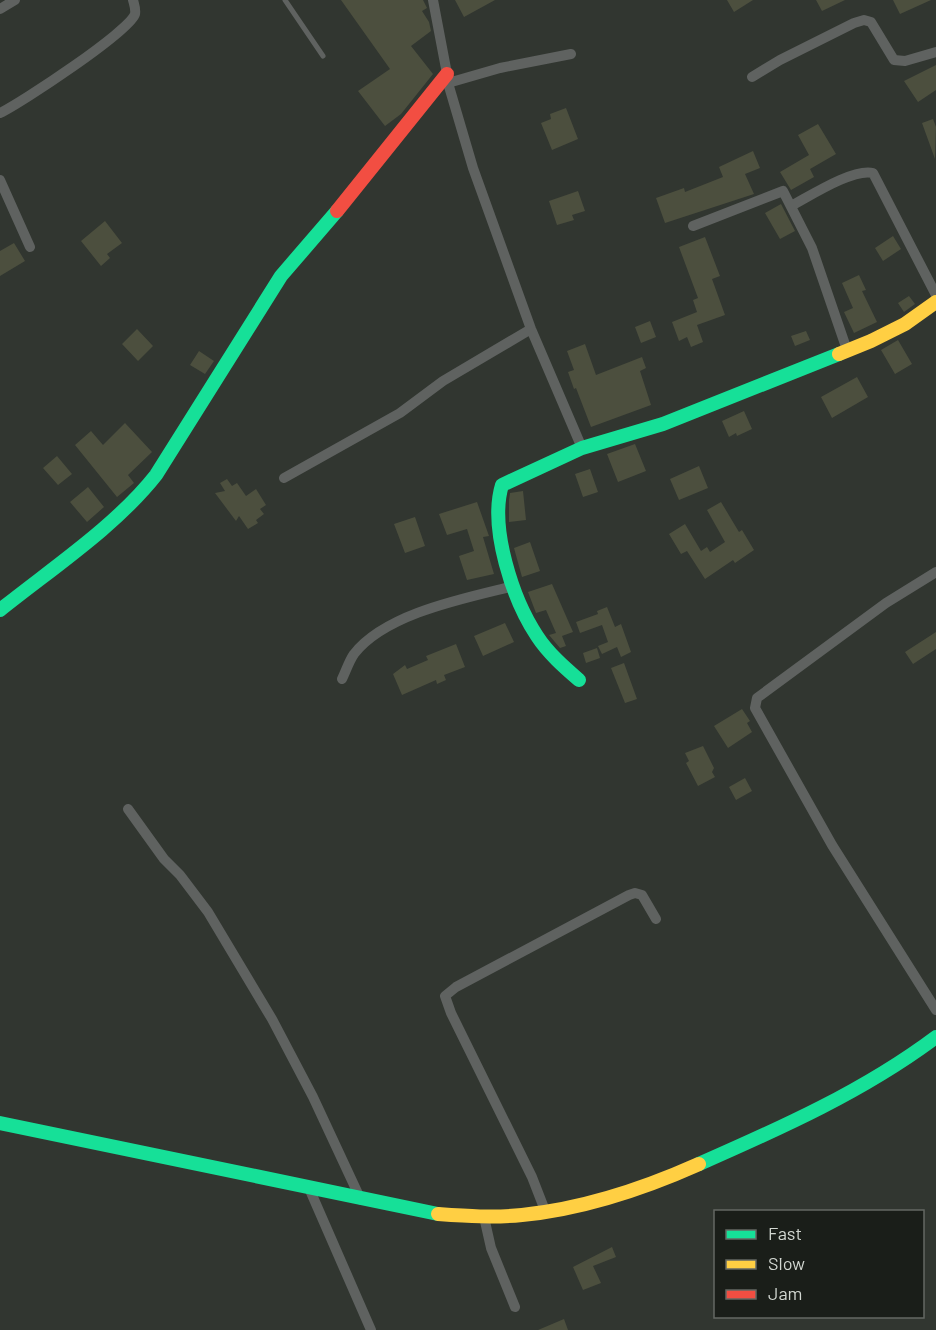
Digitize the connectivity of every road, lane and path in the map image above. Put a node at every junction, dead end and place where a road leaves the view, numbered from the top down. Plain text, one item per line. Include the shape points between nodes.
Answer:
1 (15, 0) edge
2 (133, 0) edge
3 (285, 0) edge
4 (434, 0) edge
5 (0, 9) edge
6 (936, 52) edge
7 (571, 54) dead end
8 (323, 56) dead end
9 (752, 77) dead end
10 (448, 79) junction
11 (0, 113) edge
12 (0, 180) edge
13 (792, 206) junction
14 (693, 226) dead end
15 (30, 247) dead end
16 (936, 295) edge
17 (936, 302) edge
18 (531, 329) junction
19 (848, 350) junction
20 (582, 448) junction
21 (284, 478) dead end
22 (936, 572) edge
23 (514, 586) junction
24 (0, 610) edge
25 (342, 679) dead end
26 (579, 680) dead end
27 (128, 809) dead end
28 (656, 919) dead end
29 (936, 1010) edge
30 (936, 1037) edge
31 (0, 1124) edge
32 (309, 1188) junction
33 (361, 1200) junction
34 (546, 1213) junction
35 (484, 1217) junction
36 (515, 1307) dead end
37 (371, 1330) edge

1 - 5 street
2 - 11 street via 135,15 124,26 67,71
3 - 8 lane
4 - 10 street
6 - 9 street via 905,62 894,60 871,22 864,20
7 - 10 street
10 - 18 street via 473,168
10 - 24 street via 281,276 142,493 114,520
12 - 15 street
13 - 14 street via 780,191
13 - 16 street via 850,176 873,173
13 - 19 street via 812,248
17 - 19 street via 905,324
18 - 20 street
18 - 21 street via 443,381 400,413
19 - 20 street via 663,424
20 - 23 street via 508,480 498,491 499,533
22 - 29 street via 886,603 754,704 832,845
23 - 25 street via 405,618 360,647
23 - 26 street via 532,629 555,660
27 - 33 street via 208,912 272,1019
28 - 34 street via 642,895 629,895 445,996
30 - 34 street via 864,1087 717,1157 623,1194
31 - 32 street
32 - 33 street
32 - 37 street
33 - 35 street via 440,1214
34 - 35 street
35 - 36 street

